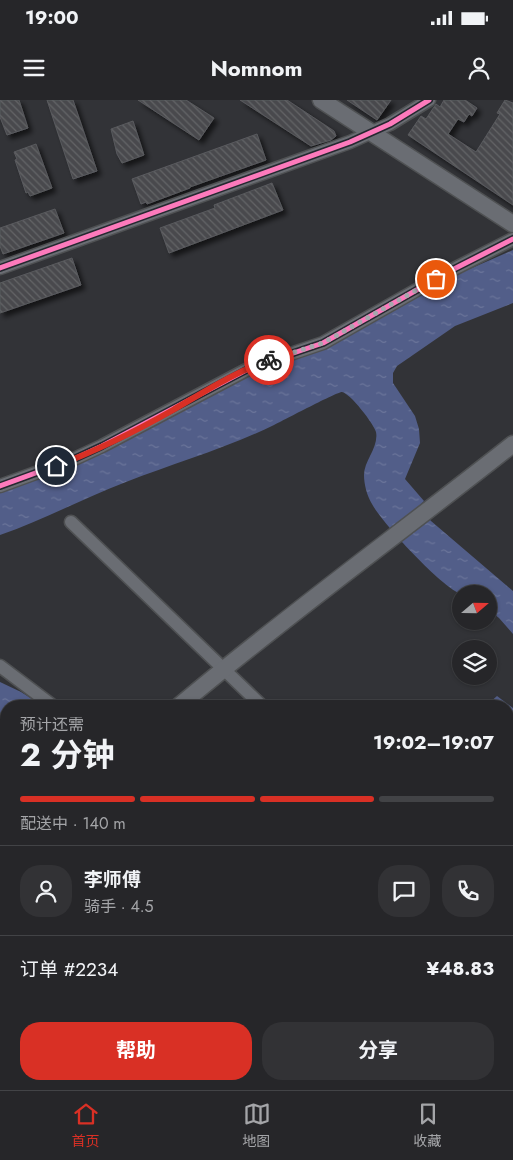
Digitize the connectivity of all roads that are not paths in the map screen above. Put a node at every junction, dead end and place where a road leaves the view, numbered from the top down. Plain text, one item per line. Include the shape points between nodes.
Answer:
1 (322, 100) edge
2 (428, 100) edge
3 (372, 133) junction
4 (513, 224) edge
5 (513, 239) edge
6 (0, 268) edge
7 (513, 444) edge
8 (0, 486) edge
9 (71, 522) dead end
10 (0, 666) edge
11 (223, 669) junction
12 (45, 700) edge
13 (186, 700) edge
14 (256, 700) edge

1 - 3 street
2 - 3 street
3 - 4 street
3 - 6 street
5 - 8 street via 323,343 252,367 102,446
7 - 11 street
9 - 11 street
10 - 12 street
11 - 13 street
11 - 14 street

